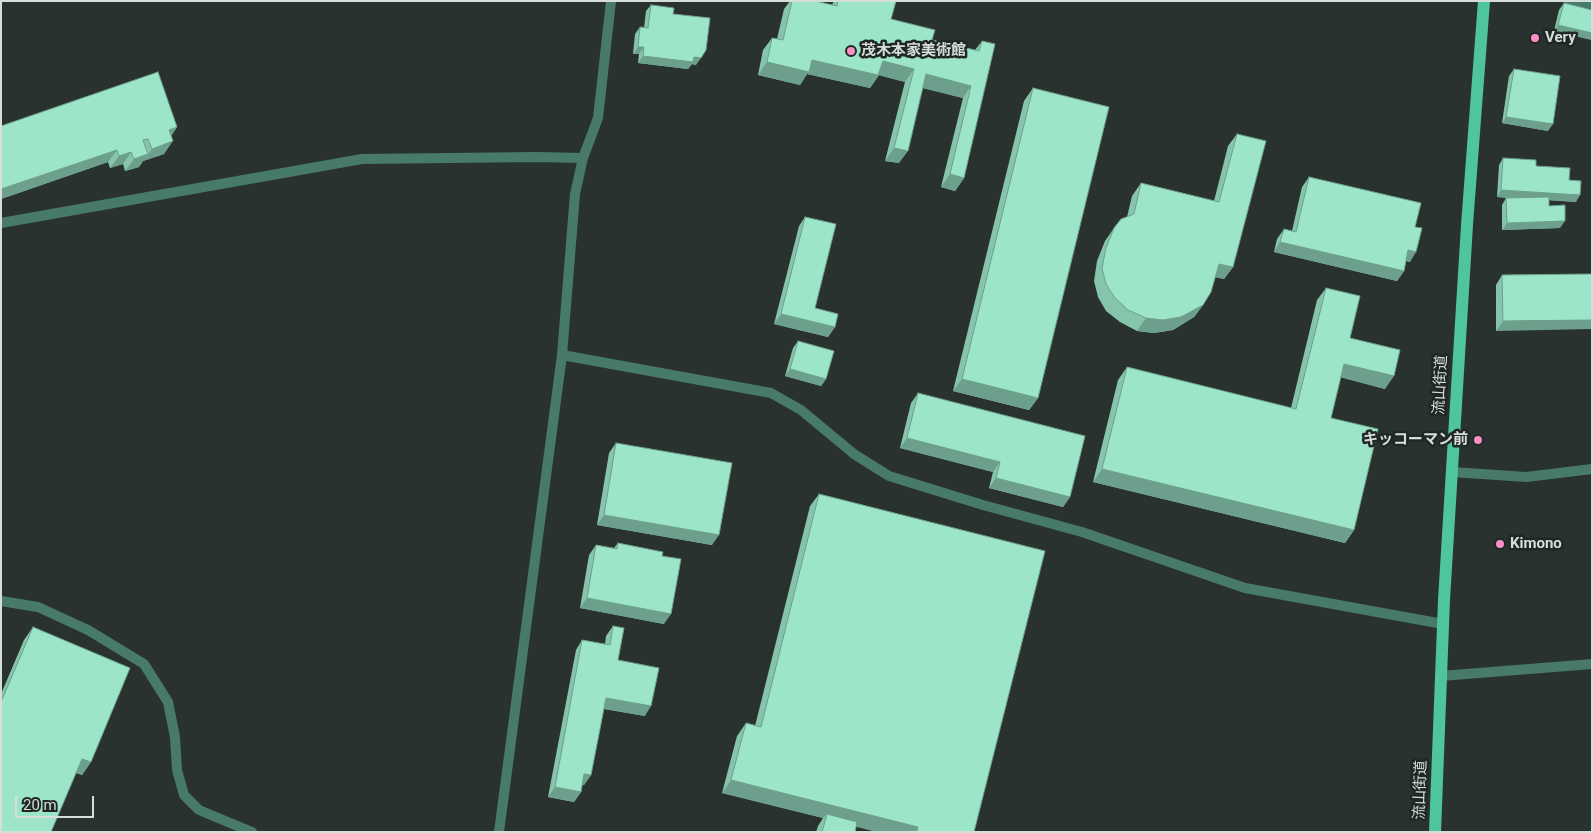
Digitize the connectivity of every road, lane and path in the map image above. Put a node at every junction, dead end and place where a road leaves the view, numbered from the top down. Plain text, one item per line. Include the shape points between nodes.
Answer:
1 (611, 1) edge
2 (1484, 1) edge
3 (1569, 1) edge
4 (1592, 8) edge
5 (583, 158) junction
6 (1, 223) edge
7 (562, 355) junction
8 (1592, 469) edge
9 (1452, 472) junction
10 (1, 601) edge
11 (1443, 624) junction
12 (1592, 664) edge
13 (1441, 676) junction
14 (252, 832) edge
15 (499, 832) edge
16 (1435, 832) edge

1 - 5 street via 598,118
2 - 9 main road, 流山街道
3 - 4 street
5 - 6 street via 362,159
5 - 7 street via 576,194
7 - 11 street via 771,393 800,410 854,454 889,476 1082,532 1245,588
7 - 15 street
8 - 9 street via 1526,477
9 - 11 main road, 流山街道
10 - 14 street via 38,607 88,630 144,664 168,702 177,770 184,795 199,810
11 - 13 main road, 流山街道
12 - 13 street
13 - 16 main road, 流山街道

